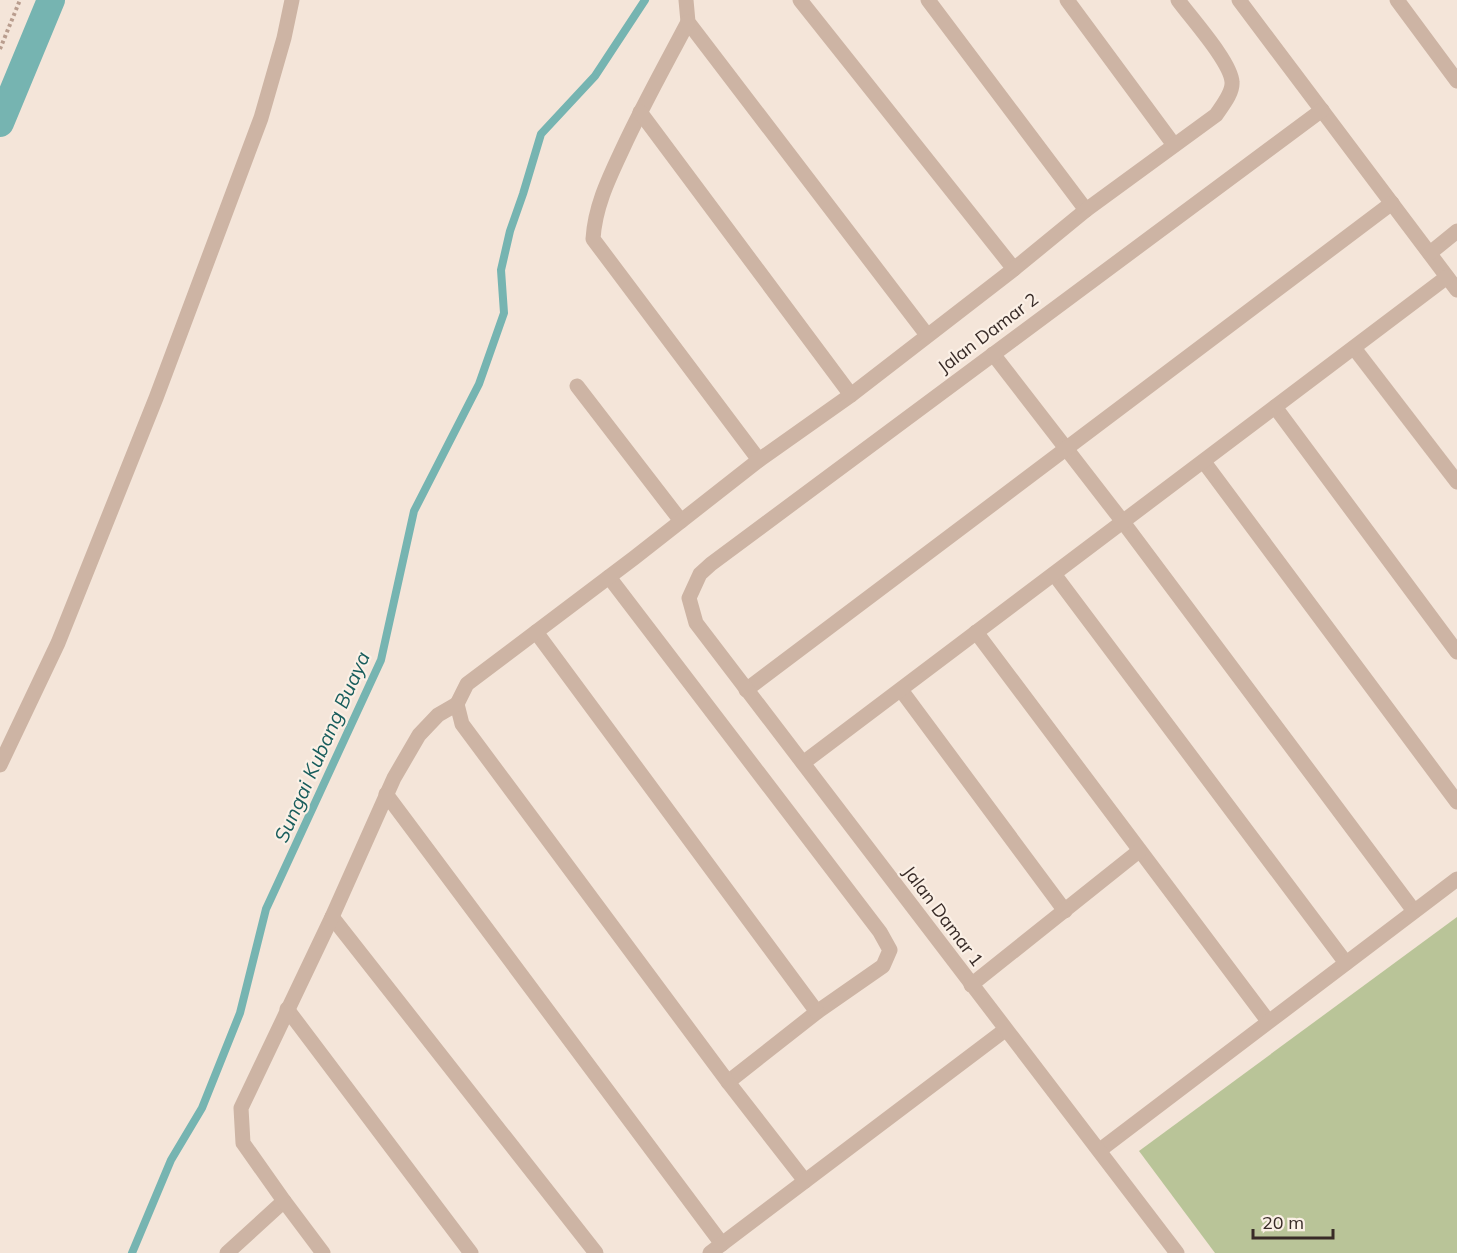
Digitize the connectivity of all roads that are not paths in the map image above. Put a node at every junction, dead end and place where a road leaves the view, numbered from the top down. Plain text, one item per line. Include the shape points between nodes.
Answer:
1 (292, 0) edge
2 (686, 0) edge
3 (800, 0) edge
4 (928, 0) edge
5 (1067, 0) edge
6 (1178, 0) edge
7 (1239, 0) edge
8 (1397, 0) edge
9 (688, 21) junction
10 (1457, 81) edge
11 (1322, 110) junction
12 (640, 112) junction
13 (1174, 145) junction
14 (1392, 203) junction
15 (1086, 210) junction
16 (1457, 231) edge
17 (1430, 253) junction
18 (1014, 269) junction
19 (1447, 277) junction
20 (1457, 290) edge
21 (927, 335) junction
22 (1354, 348) junction
23 (993, 354) junction
24 (578, 386) dead end
25 (851, 395) junction
26 (1275, 407) junction
27 (1066, 448) junction
28 (759, 460) junction
29 (1204, 462) junction
30 (1457, 482) edge
31 (681, 521) junction
32 (1123, 522) junction
33 (1054, 574) junction
34 (609, 577) junction
35 (689, 598) joint
36 (536, 632) junction
37 (976, 632) junction
38 (1457, 652) edge
39 (746, 690) junction
40 (901, 690) junction
41 (457, 704) junction
42 (803, 763) junction
43 (0, 765) edge
44 (386, 794) junction
45 (1457, 802) edge
46 (1139, 851) junction
47 (1457, 879) edge
48 (1065, 910) junction
49 (1414, 911) junction
50 (332, 917) junction
51 (1346, 963) junction
52 (971, 985) junction
53 (287, 1009) junction
54 (817, 1012) junction
55 (1268, 1021) junction
56 (1005, 1030) junction
57 (728, 1082) junction
58 (1100, 1150) junction
59 (805, 1181) junction
60 (284, 1201) junction
61 (716, 1249) edge
62 (227, 1253) edge
63 (323, 1253) edge
64 (471, 1253) edge
65 (596, 1253) edge
66 (1176, 1253) edge

1 - 43 street via 261,118 156,398 58,643
2 - 9 street
3 - 18 street
4 - 15 street
5 - 13 street
6 - 13 street via 1222,59 1233,84 1216,115
7 - 11 street
8 - 10 street
9 - 12 street
9 - 21 street
11 - 14 street
11 - 23 street, Jalan Damar 2
12 - 25 street
12 - 28 street via 605,186 594,218 593,239
13 - 15 street
14 - 17 street
14 - 27 street
15 - 18 street
16 - 17 street
17 - 19 street
18 - 21 street
19 - 20 street
19 - 22 street
21 - 25 street
22 - 26 street
22 - 30 street
23 - 27 street
23 - 35 street, Jalan Damar 2 via 711,564 700,574
24 - 31 street
25 - 28 street
26 - 29 street
26 - 38 street
27 - 32 street
27 - 39 street
28 - 31 street
29 - 32 street
29 - 45 street
31 - 34 street
32 - 33 street
32 - 49 street
33 - 37 street
33 - 51 street
34 - 36 street
34 - 54 street via 890,950 883,966
35 - 39 street, Jalan Damar 1 via 696,623
36 - 41 street via 467,684
36 - 54 street
37 - 40 street
37 - 46 street
39 - 42 street, Jalan Damar 1
40 - 42 street
40 - 48 street
41 - 44 street via 438,715 419,735
41 - 57 street via 462,724
42 - 52 street, Jalan Damar 1
44 - 50 street
44 - 61 street
46 - 48 street
46 - 55 street
47 - 49 street
48 - 52 street
49 - 51 street
50 - 53 street
50 - 65 street
51 - 55 street
52 - 56 street, Jalan Damar 1
53 - 60 street via 241,1108 243,1143
53 - 64 street
54 - 57 street
55 - 58 street
56 - 58 street, Jalan Damar 1
56 - 59 street
57 - 59 street
58 - 66 street, Jalan Damar 1
59 - 61 street
60 - 62 street
60 - 63 street

